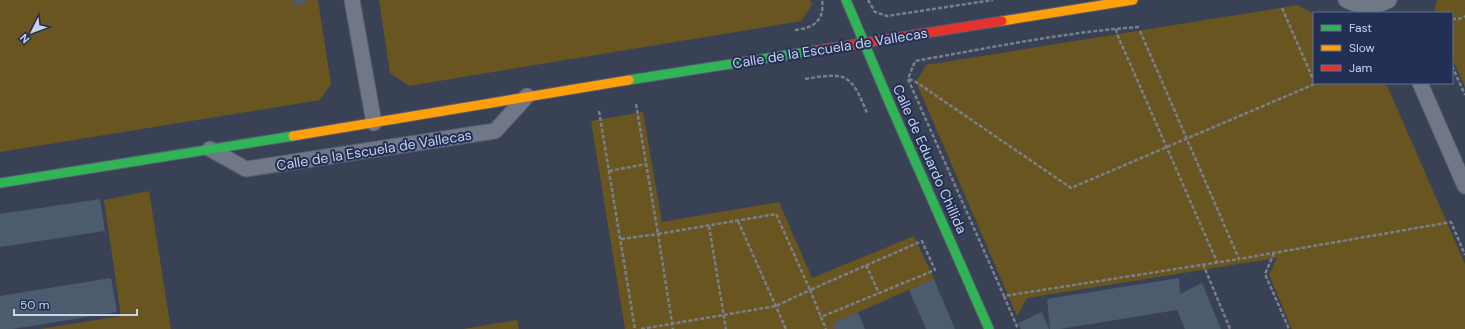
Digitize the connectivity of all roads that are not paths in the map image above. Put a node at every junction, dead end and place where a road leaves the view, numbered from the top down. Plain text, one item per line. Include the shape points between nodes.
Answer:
1 (352, 0) edge
2 (846, 0) edge
3 (1133, 0) edge
4 (1346, 0) edge
5 (1084, 4) edge
6 (1388, 5) edge
7 (864, 43) junction
8 (1420, 84) edge
9 (527, 96) junction
10 (374, 123) junction
11 (210, 149) junction
12 (0, 183) edge
13 (1465, 186) edge
14 (989, 329) edge

1 - 10 street
2 - 7 street, Calle de Eduardo Chillida
3 - 5 street, Calle de la Escuela de Vallecas
4 - 6 street via 1360,6
5 - 7 street, Calle de la Escuela de Vallecas
7 - 9 street, Calle de la Escuela de Vallecas
7 - 14 street, Calle de Eduardo Chillida
8 - 13 street
9 - 10 street, Calle de la Escuela de Vallecas
9 - 11 street, Calle de la Escuela de Vallecas via 495,131 246,169
10 - 11 street, Calle de la Escuela de Vallecas
11 - 12 street, Calle de la Escuela de Vallecas

